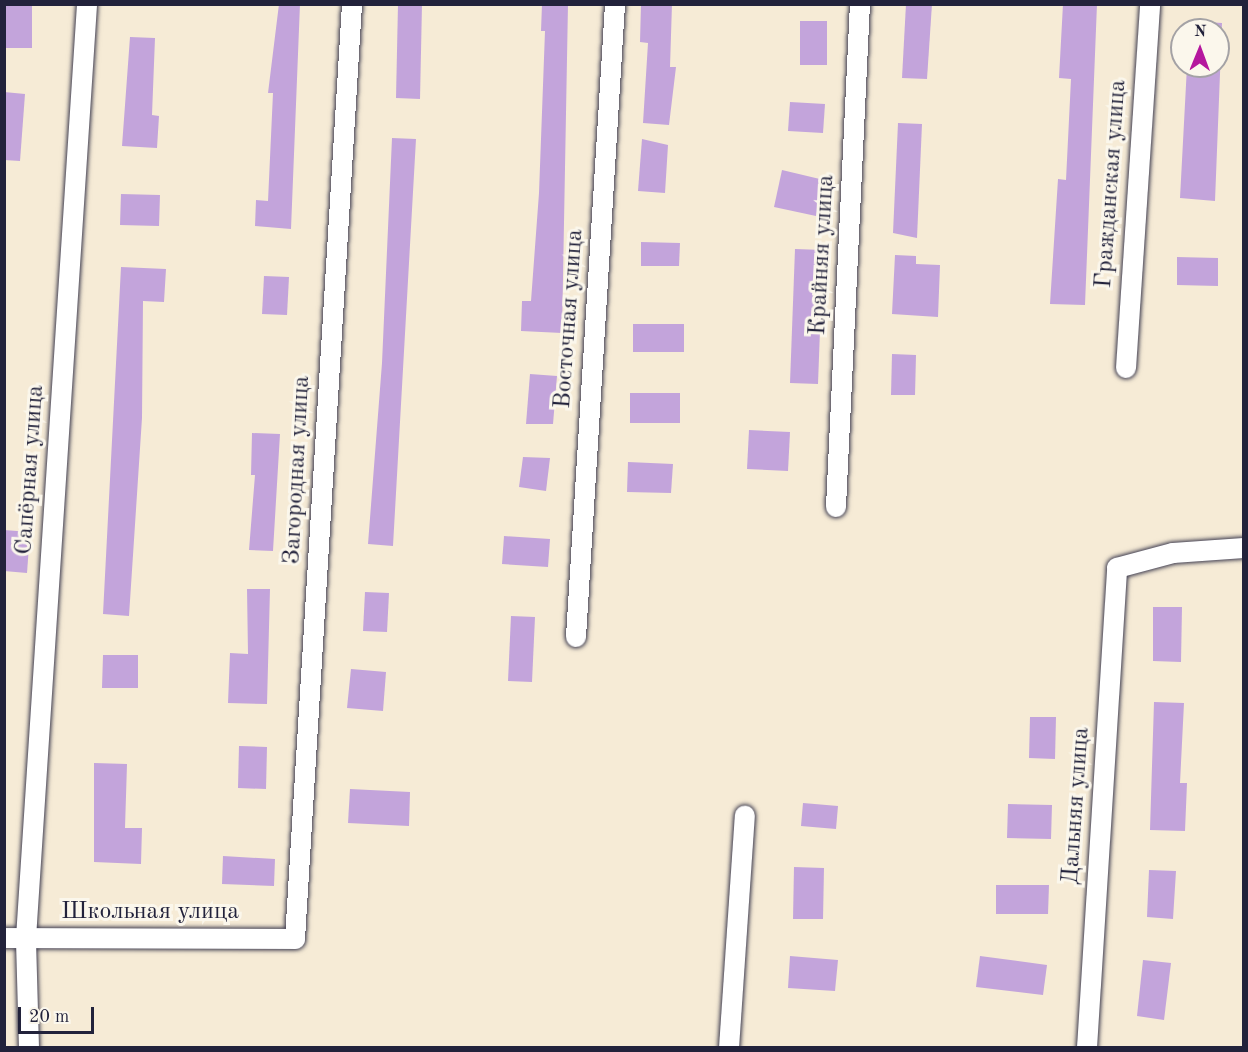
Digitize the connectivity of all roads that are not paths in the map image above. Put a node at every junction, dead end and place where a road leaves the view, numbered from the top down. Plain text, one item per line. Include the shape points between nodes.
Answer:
1 (87, 4) edge
2 (352, 4) edge
3 (615, 4) edge
4 (860, 4) edge
5 (1150, 4) edge
6 (1126, 368) dead end
7 (836, 507) dead end
8 (1244, 548) edge
9 (576, 637) dead end
10 (745, 816) dead end
11 (4, 938) edge
12 (26, 938) junction
13 (295, 939) joint
14 (29, 1047) edge
15 (729, 1047) edge
16 (1087, 1047) edge

1 - 12 street, Сапёрная улица
2 - 13 street, Загородная улица
3 - 9 street, Восточная улица
4 - 7 street, Крайняя улица
5 - 6 street, Гражданская улица
8 - 16 street, Дальняя улица via 1173,553 1117,568
10 - 15 street
11 - 12 street, Школьная улица
12 - 13 street, Школьная улица
12 - 14 street, Сапёрная улица

